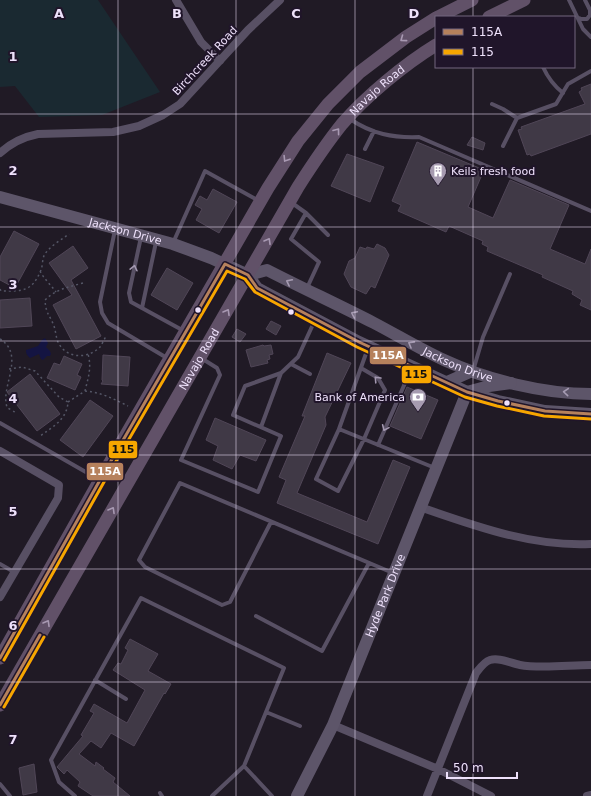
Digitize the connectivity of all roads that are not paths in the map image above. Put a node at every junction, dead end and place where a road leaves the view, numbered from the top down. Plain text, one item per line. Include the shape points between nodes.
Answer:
1 (176, 0) edge
2 (280, 0) edge
3 (472, 0) edge
4 (524, 0) edge
5 (569, 0) edge
6 (585, 0) edge
7 (590, 11) edge
8 (441, 16) edge
9 (491, 16) edge
10 (577, 16) junction
11 (435, 19) edge
12 (591, 37) edge
13 (435, 46) edge
14 (220, 61) junction
15 (543, 68) edge
16 (591, 71) edge
17 (562, 93) junction
18 (492, 104) dead end
19 (348, 117) junction
20 (517, 118) junction
21 (374, 131) junction
22 (502, 146) dead end
23 (365, 149) dead end
24 (0, 153) edge
25 (0, 197) edge
26 (261, 202) junction
27 (290, 202) junction
28 (591, 210) edge
29 (306, 213) junction
30 (116, 228) junction
31 (142, 234) junction
32 (328, 235) dead end
33 (157, 238) junction
34 (173, 244) junction
35 (225, 264) junction
36 (510, 274) dead end
37 (248, 275) junction
38 (306, 290) junction
39 (142, 308) junction
40 (316, 319) junction
41 (186, 332) junction
42 (369, 347) junction
43 (200, 358) junction
44 (170, 360) junction
45 (291, 364) junction
46 (412, 367) junction
47 (361, 368) junction
48 (472, 371) junction
49 (281, 373) junction
50 (310, 374) dead end
51 (445, 383) junction
52 (511, 383) junction
53 (467, 392) junction
54 (591, 394) edge
55 (591, 414) edge
56 (0, 423) edge
57 (261, 427) junction
58 (339, 429) junction
59 (364, 439) junction
60 (378, 445) junction
61 (0, 451) edge
62 (436, 469) junction
63 (100, 480) junction
64 (420, 507) junction
65 (271, 522) junction
66 (591, 544) edge
67 (369, 563) junction
68 (0, 564) edge
69 (15, 572) junction
70 (394, 574) junction
71 (0, 597) edge
72 (256, 616) dead end
73 (0, 658) edge
74 (591, 665) edge
75 (95, 680) junction
76 (126, 699) dead end
77 (0, 705) edge
78 (266, 712) junction
79 (300, 726) dead end
80 (333, 726) junction
81 (244, 766) junction
82 (438, 769) junction
83 (0, 784) edge
84 (591, 795) edge
85 (10, 796) edge
86 (75, 796) edge
87 (212, 796) edge
88 (272, 796) edge
89 (297, 796) edge
90 (427, 796) edge
91 (491, 796) edge
92 (587, 796) edge

1 - 14 street via 201,42
2 - 14 street, Birchcreek Road
3 - 8 main road
4 - 9 main road
5 - 10 lane
6 - 7 lane
7 - 10 lane via 587,19 581,20
10 - 12 lane
11 -> 26 main road via 406,37 360,72 328,104 298,141
13 - 19 main road, Navajo Road via 373,93
14 - 24 street, Birchcreek Road via 180,104 152,121 113,132 34,135 14,143
15 - 17 lane via 554,87
16 - 17 lane via 568,84
17 - 20 lane via 556,104
18 - 20 lane
19 - 21 lane via 365,129
27 -> 19 main road, Navajo Road via 322,151
20 - 22 lane
21 - 23 lane
21 - 28 lane via 393,136 419,137
25 - 30 main road, Jackson Drive
26 - 34 lane via 205,171
26 - 35 main road
27 - 29 lane
37 -> 27 main road, Navajo Road
29 - 32 lane
29 - 38 lane via 291,239 319,262
30 - 31 main road, Jackson Drive
30 - 44 lane via 100,302 102,313 108,323
31 - 33 main road, Jackson Drive
39 -> 31 lane via 131,302 129,293
33 - 34 main road, Jackson Drive
33 - 39 lane
34 - 35 main road, Jackson Drive
35 - 37 main road, Jackson Drive
35 - 41 main road
36 - 48 lane
38 -> 37 main road, Jackson Drive via 267,270
37 - 40 main road, Jackson Drive via 257,288
43 -> 37 main road, Navajo Road
48 -> 38 main road, Jackson Drive
39 - 41 lane
40 - 42 main road, Jackson Drive
40 - 45 lane via 298,357
41 - 44 main road
42 - 46 main road, Jackson Drive
42 - 47 lane
43 - 57 lane via 217,368 220,375 181,460 258,492 281,436
77 -> 43 main road, Navajo Road
44 - 63 main road
45 - 49 lane
45 - 50 lane
46 - 51 main road, Jackson Drive
46 -> 60 lane
47 - 58 lane
59 -> 47 lane via 385,390 378,378
48 - 51 main road
48 - 52 main road, Jackson Drive
49 - 57 lane
49 - 57 lane via 245,386 233,414
51 - 53 main road, Jackson Drive
52 - 53 main road
54 -> 52 main road, Jackson Drive via 547,390
53 - 55 main road, Jackson Drive via 544,410
53 - 62 main road, Hyde Park Drive
56 - 63 lane
58 - 59 lane
58 - 59 lane via 316,479 338,491
59 - 60 lane
60 - 62 lane
61 - 69 street via 60,485 58,498
62 - 64 main road, Hyde Park Drive
63 - 73 main road
64 - 66 street via 478,527 521,538 572,545
64 - 70 main road, Hyde Park Drive
65 - 65 lane via 180,483 139,560 145,567 222,605 230,602
65 - 67 lane
67 - 70 lane
67 - 72 lane via 322,651
68 - 69 lane
69 - 71 street
70 - 80 main road, Hyde Park Drive
74 - 82 street via 533,666 500,659 490,660 481,666
75 - 76 lane
75 - 78 lane via 141,598 284,668
75 - 86 lane via 50,760 59,782
78 - 79 lane
78 - 81 lane
80 - 82 street
80 - 89 main road, Hyde Park Drive
81 - 87 lane
81 - 88 lane
82 - 90 street
82 - 91 street
83 - 85 lane
84 - 92 street

